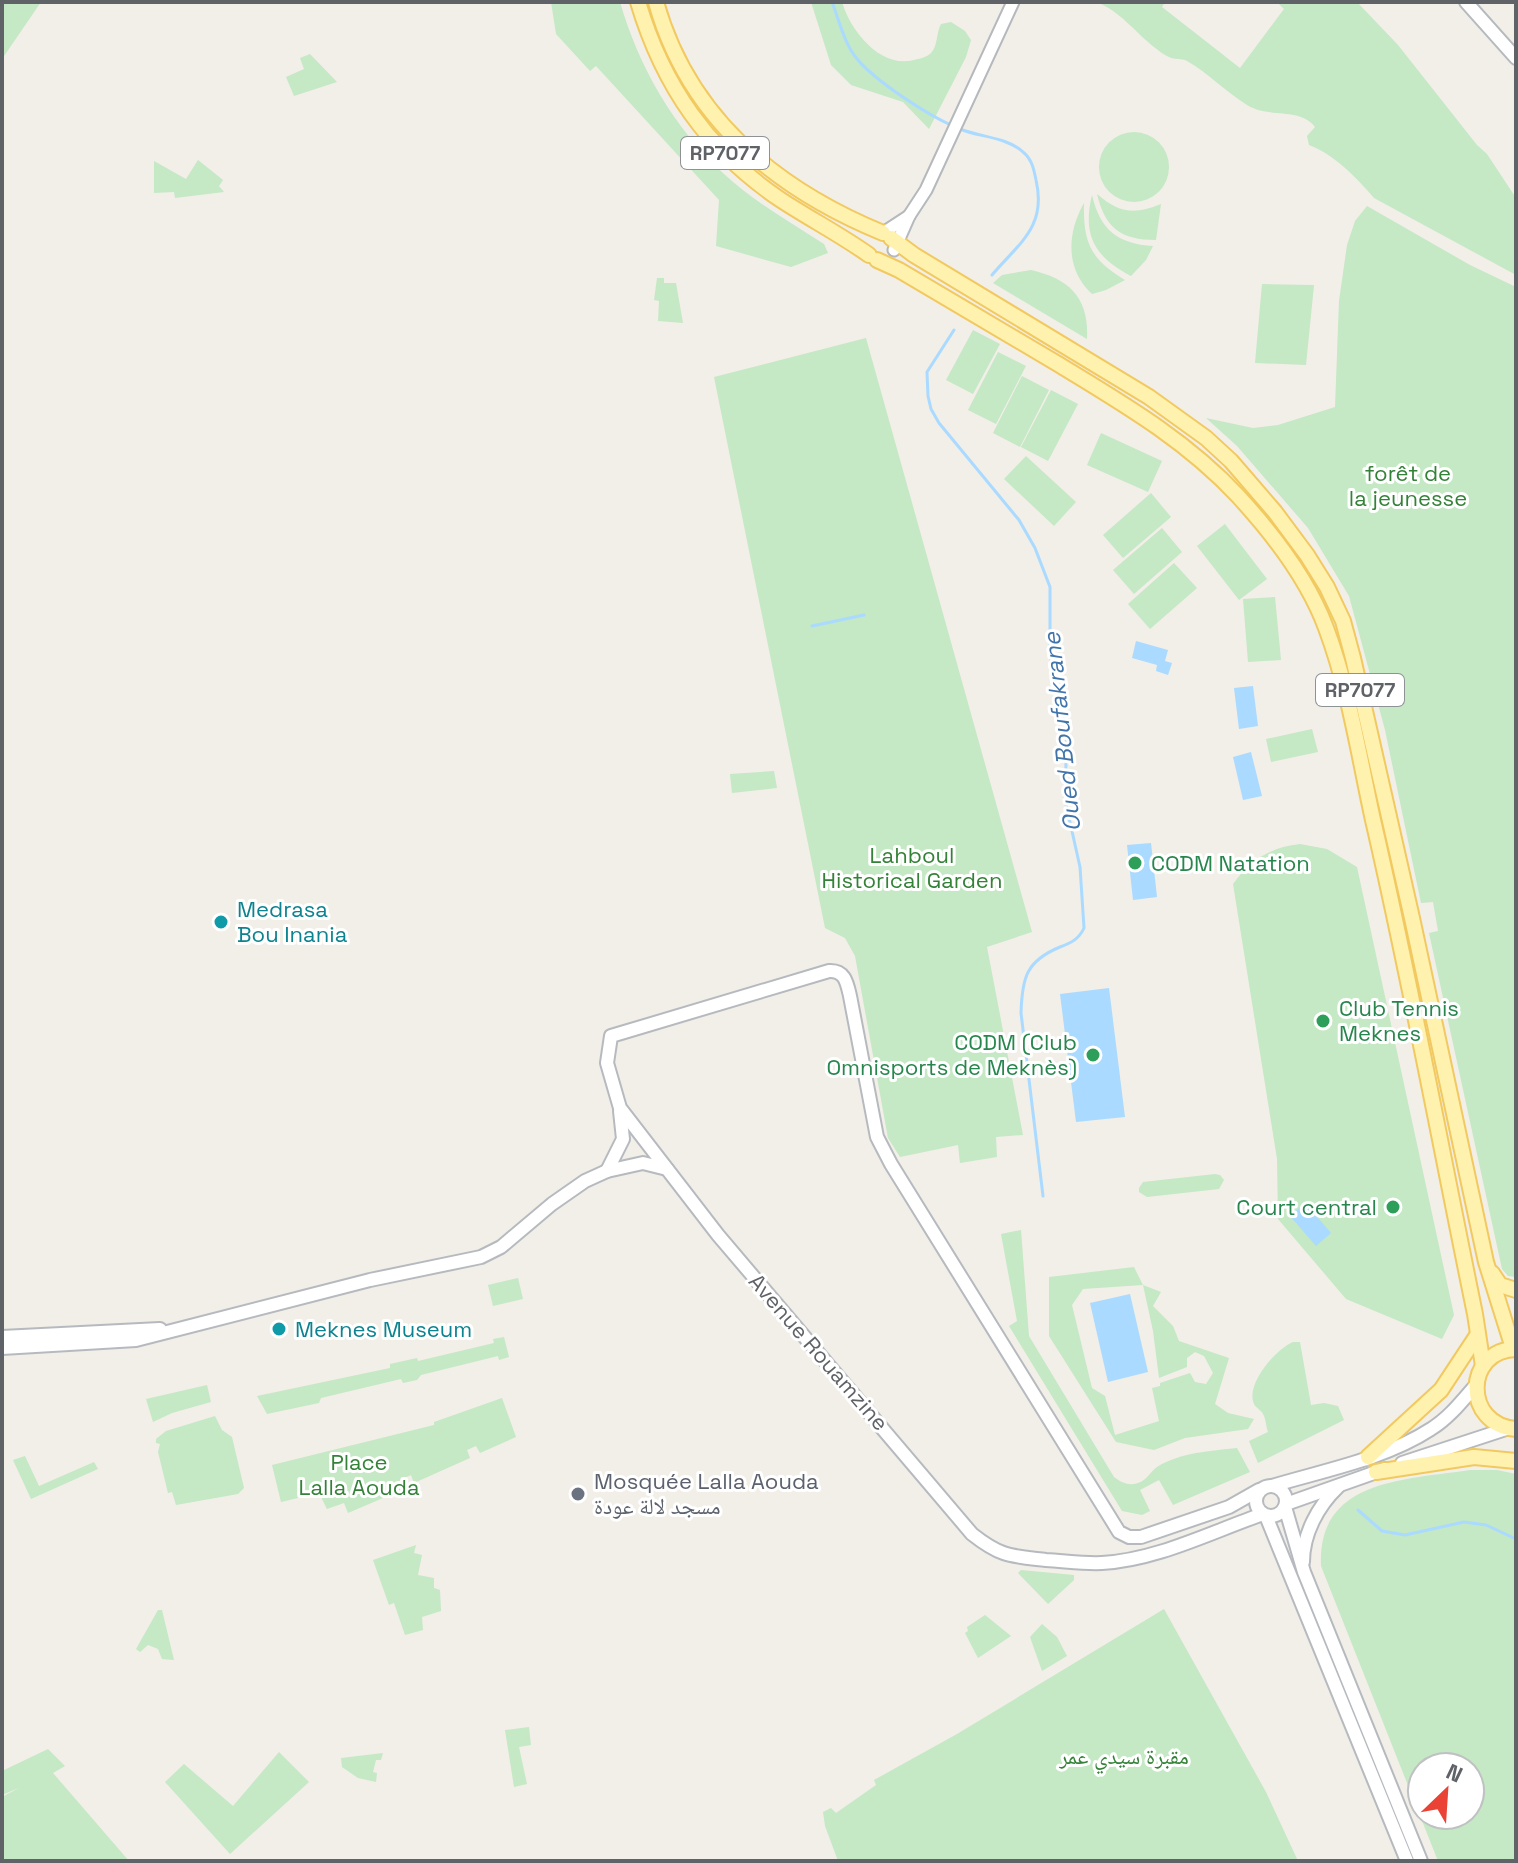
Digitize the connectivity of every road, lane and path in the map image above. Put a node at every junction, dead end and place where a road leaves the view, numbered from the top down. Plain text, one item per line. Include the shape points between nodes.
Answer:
1 (638, 2) edge
2 (656, 2) edge
3 (1013, 2) edge
4 (1466, 2) edge
5 (1516, 58) edge
6 (891, 241) junction
7 (873, 258) junction
8 (620, 1108) junction
9 (667, 1169) junction
10 (607, 1171) junction
11 (1486, 1262) junction
12 (1516, 1290) edge
13 (179, 1329) junction
14 (1478, 1334) junction
15 (2, 1337) edge
16 (1515, 1346) edge
17 (2, 1348) edge
18 (1483, 1366) junction
19 (1476, 1385) junction
20 (1513, 1428) edge
21 (1368, 1457) junction
22 (1516, 1461) edge
23 (1376, 1472) junction
24 (1340, 1484) junction
25 (1266, 1488) junction
26 (1286, 1506) junction
27 (1265, 1515) junction
28 (1124, 1536) junction
29 (1116, 1562) junction
30 (1304, 1572) junction
31 (1407, 1861) edge
32 (1421, 1861) edge

1 - 7 main road, RP7077 via 671,86 714,142 780,199
2 - 6 main road, RP7077 via 671,48 689,80 732,135 790,183
3 - 6 street via 926,190
4 - 5 main road
6 - 7 main road via 889,257
6 - 7 main road via 870,237 866,246
6 - 11 main road, RP7077 via 1149,397 1206,438 1275,512 1327,587 1353,658
7 - 14 main road, RP7077 via 1135,410 1179,442 1257,517 1310,593 1337,660 1383,861
8 - 9 main road, Avenue Rouamzine
8 - 10 main road via 623,1139
8 - 28 main road, Avenue Rouamzine via 607,1063 611,1036 829,971 844,976 877,1137
9 - 10 main road via 643,1163
9 - 29 main road, Avenue Rouamzine via 972,1534 1006,1555
10 - 13 main road via 575,1186 501,1247 481,1257
11 - 12 main road via 1500,1285
11 - 16 main road, RP7077
13 - 15 main road
13 - 17 main road via 136,1340
14 - 18 main road, RP7077
14 - 21 main road via 1441,1390
16 - 18 main road, RP7077
18 - 19 main road, RP7077
19 - 20 main road via 1488,1418
19 - 21 main road via 1433,1428
20 - 23 main road
21 - 25 main road
22 - 23 main road via 1474,1457
23 - 24 main road
24 - 26 main road
24 - 30 main road via 1311,1525
25 - 26 main road via 1285,1494
25 - 27 main road via 1255,1503
25 - 28 main road via 1163,1530 1138,1538
26 - 27 main road via 1279,1514
26 - 30 main road
27 - 29 main road, Avenue Rouamzine
27 - 31 main road
28 - 29 main road
30 - 32 main road

